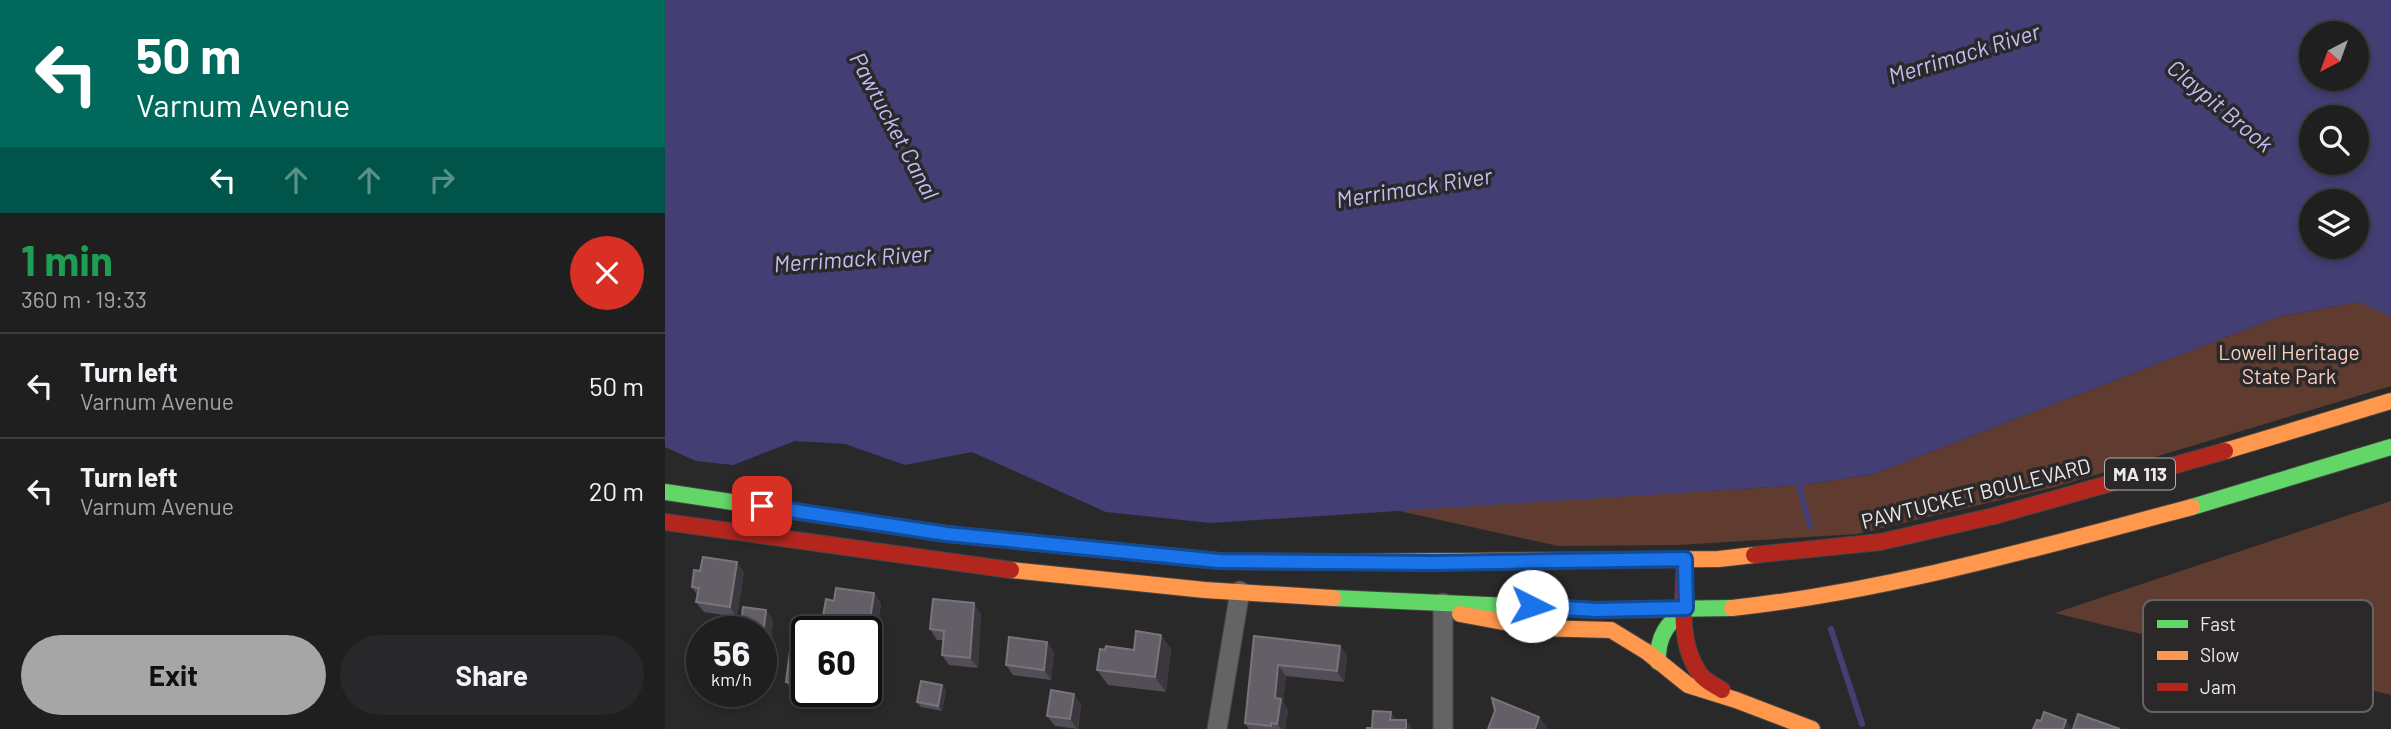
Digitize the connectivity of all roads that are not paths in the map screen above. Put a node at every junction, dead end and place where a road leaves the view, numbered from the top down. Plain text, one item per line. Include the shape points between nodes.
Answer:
1 (2391, 401) edge
2 (2391, 447) edge
3 (665, 492) edge
4 (665, 523) edge
5 (1685, 559) junction
6 (1240, 592) junction
7 (1443, 603) junction
8 (1686, 608) junction
9 (1658, 662) junction
10 (1736, 700) junction
11 (1217, 729) edge
12 (1443, 729) edge
13 (1812, 729) edge

1 - 5 main road, PAWTUCKET BOULEVARD / MA 113 via 1994,516 1880,542
2 - 8 main road, MA 113 via 2193,507 1935,574 1786,603
3 - 5 main road, MA 113 via 947,534 1219,561
4 - 6 main road, MA 113 via 976,566
5 - 8 main road
6 - 7 main road, MA 113
6 - 11 street
7 - 8 main road, MA 113 via 1596,610
7 - 9 main road via 1461,615 1536,628 1611,630
7 - 12 street
8 - 9 main road via 1660,634
8 - 10 main road via 1691,660 1701,676
9 - 10 main road via 1688,685
10 - 13 main road

